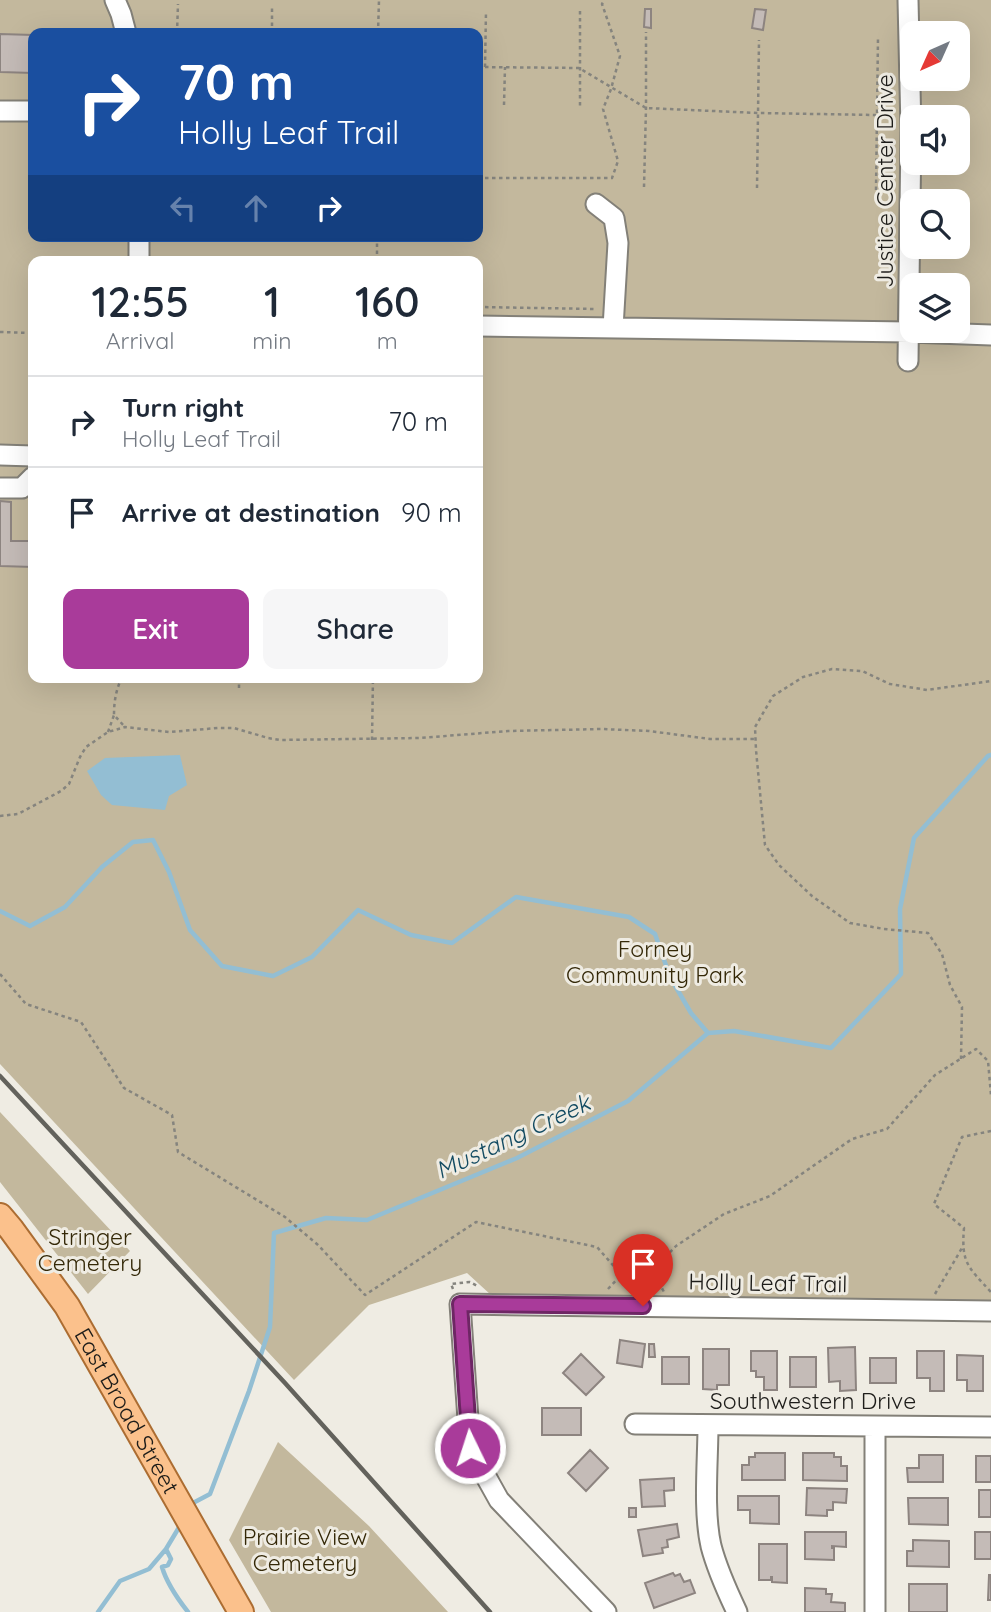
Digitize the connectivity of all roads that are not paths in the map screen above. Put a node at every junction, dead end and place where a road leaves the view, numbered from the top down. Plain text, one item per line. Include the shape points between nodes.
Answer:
1 (115, 0) edge
2 (908, 0) edge
3 (125, 28) edge
4 (0, 111) edge
5 (28, 111) edge
6 (596, 205) dead end
7 (910, 273) edge
8 (483, 326) edge
9 (613, 328) junction
10 (900, 332) edge
11 (970, 334) edge
12 (991, 335) edge
13 (909, 343) edge
14 (908, 361) dead end
15 (0, 455) edge
16 (28, 456) edge
17 (28, 482) edge
18 (0, 488) edge
19 (0, 1216) edge
20 (991, 1311) edge
21 (635, 1424) dead end
22 (709, 1425) junction
23 (875, 1427) junction
24 (991, 1427) edge
25 (241, 1612) edge
26 (606, 1612) edge
27 (737, 1612) edge
28 (875, 1612) edge

1 - 3 street
2 - 7 street, Justice Center Drive
4 - 5 street
6 - 9 street via 614,218 618,243
8 - 9 street
9 - 10 street
11 - 12 street
13 - 14 street, Justice Center Drive
15 - 16 street
17 - 18 street via 22,488
19 - 25 main road, East Broad Street via 67,1306
20 - 26 street, Holly Leaf Trail via 460,1304 470,1448 499,1500
21 - 22 street, Southwestern Drive
22 - 23 street, Southwestern Drive
22 - 27 street via 711,1545
23 - 24 street, Southwestern Drive
23 - 28 street

